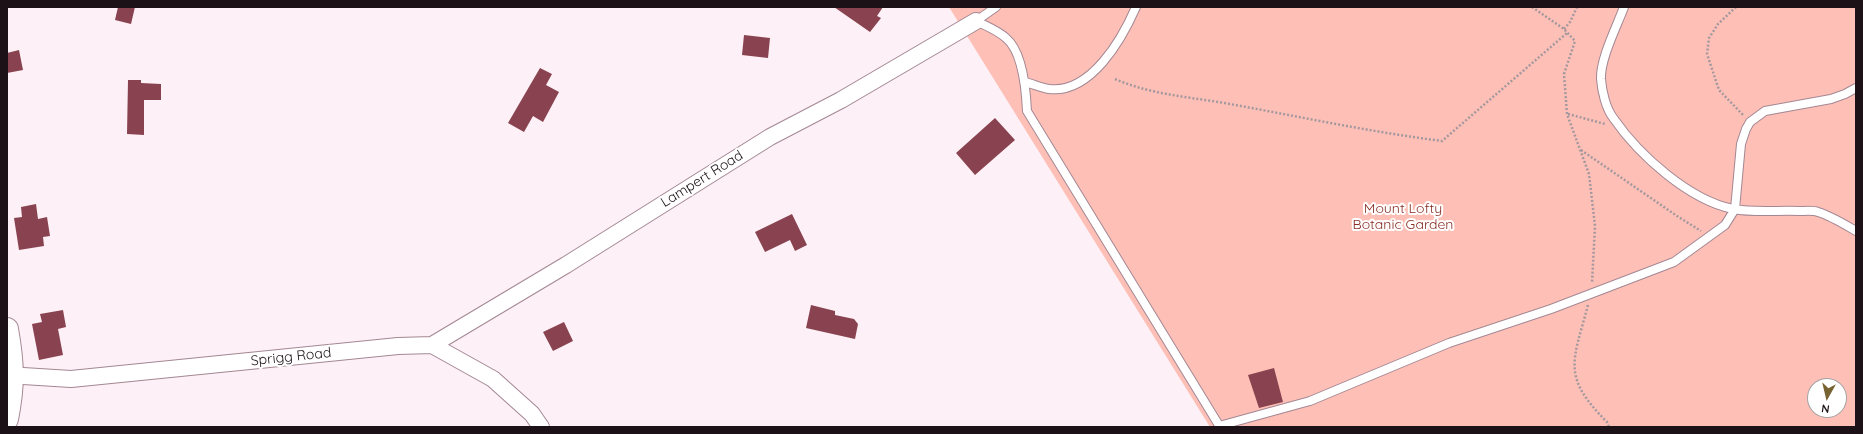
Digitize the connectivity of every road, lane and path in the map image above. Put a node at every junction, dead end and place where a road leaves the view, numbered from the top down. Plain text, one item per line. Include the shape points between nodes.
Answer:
1 (996, 7) edge
2 (1136, 7) edge
3 (1532, 7) edge
4 (1577, 7) edge
5 (1624, 7) edge
6 (1736, 7) edge
7 (976, 21) junction
8 (1564, 29) junction
9 (1567, 33) junction
10 (1115, 79) dead end
11 (1025, 82) junction
12 (1856, 88) edge
13 (1567, 114) junction
14 (1750, 122) junction
15 (1628, 136) junction
16 (1580, 149) junction
17 (1735, 209) junction
18 (1856, 231) edge
19 (1708, 235) junction
20 (1591, 293) junction
21 (7, 329) edge
22 (432, 345) junction
23 (10, 375) edge
24 (7, 419) edge
25 (541, 427) edge
26 (1219, 427) edge
27 (1609, 427) edge

1 - 7 lane
2 - 11 lane via 1118,41 1089,77 1063,88 1049,89
3 - 8 path
4 - 8 path
5 - 15 lane via 1607,50 1601,78 1604,98 1613,118
6 - 14 path via 1718,24 1710,38 1707,54 1719,90
7 - 11 lane via 1000,33 1012,43
7 - 22 street, Lampert Road via 841,100 770,137 566,265
8 - 9 path
9 - 10 path via 1442,141 1179,97 1134,87
9 - 13 path via 1575,41 1564,74
11 - 26 lane via 1027,111
12 - 14 lane via 1830,99 1770,110
13 - 15 path via 1604,124
13 - 16 path
14 - 17 lane via 1741,144
15 - 17 lane via 1667,176 1703,198
16 - 19 path
16 - 20 path via 1589,174 1595,226
17 - 18 lane via 1817,211
17 - 19 lane via 1724,224
19 - 20 lane via 1674,262
20 - 26 lane via 1449,343 1310,401
20 - 27 path via 1574,360 1574,374 1580,390 1608,422
21 - 23 main road via 12,356
22 - 23 street, Sprigg Road via 398,346 72,380
22 - 25 street via 493,379 532,414
23 - 24 main road via 12,392

